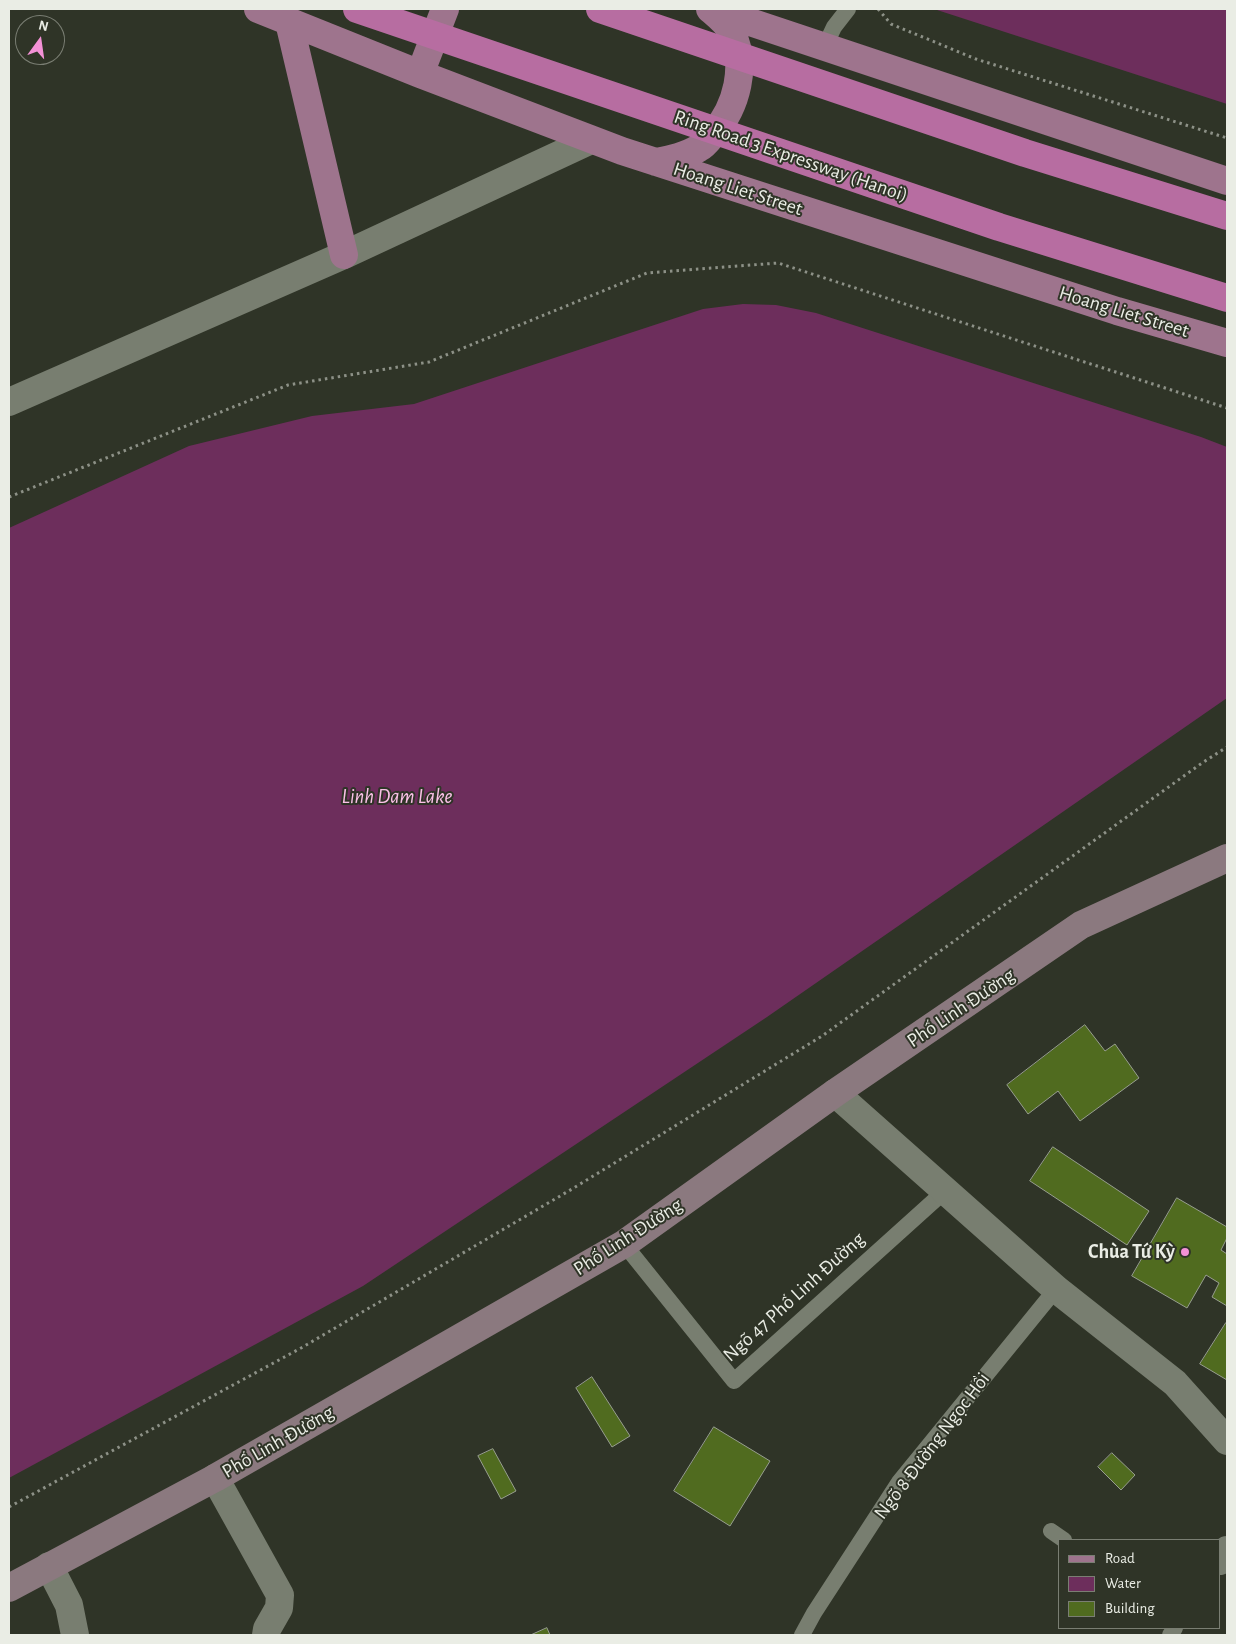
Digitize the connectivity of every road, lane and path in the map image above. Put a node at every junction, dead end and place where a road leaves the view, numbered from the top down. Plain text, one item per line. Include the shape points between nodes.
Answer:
1 (258, 9) edge
2 (357, 9) edge
3 (445, 9) edge
4 (600, 9) edge
5 (710, 9) edge
6 (848, 9) edge
7 (878, 9) edge
8 (289, 22) junction
9 (825, 46) junction
10 (420, 74) junction
11 (1227, 138) edge
12 (591, 140) junction
13 (656, 162) junction
14 (1227, 181) edge
15 (1227, 216) edge
16 (344, 255) junction
17 (1227, 298) edge
18 (1227, 343) edge
19 (9, 402) edge
20 (1227, 408) edge
21 (9, 497) edge
22 (1227, 747) edge
23 (1227, 858) edge
24 (836, 1093) junction
25 (946, 1190) junction
26 (624, 1244) junction
27 (1056, 1289) junction
28 (1227, 1441) edge
29 (215, 1478) junction
30 (9, 1507) edge
31 (49, 1566) junction
32 (9, 1588) edge
33 (75, 1635) edge
34 (266, 1635) edge
35 (802, 1635) edge

1 - 8 main road, Hoang Liet Street
2 - 17 highway, Ring Road 3 Expressway (Hanoi) via 990,224
3 - 10 main road
4 - 15 highway via 1016,150
5 - 9 main road
5 - 13 main road via 730,29 739,50 733,103 723,123 701,147 683,156
6 - 9 lane
7 - 11 path via 891,24 976,59
8 - 10 main road, Hoang Liet Street
8 - 16 main road
9 - 14 main road
10 - 12 main road, Hoang Liet Street
12 - 13 main road, Hoang Liet Street
12 - 16 street
13 - 18 main road, Hoang Liet Street via 1117,311
16 - 19 street
20 - 21 path via 778,263 648,273 429,362 288,384
22 - 30 path via 822,1036 572,1189 300,1348
23 - 24 street, Phố Linh Đường via 1081,926
24 - 25 street
24 - 26 street, Phố Linh Đường
25 - 26 lane, Ngõ 47 Phố Linh Đường via 734,1381
25 - 27 street
26 - 29 street, Phố Linh Đường
27 - 28 street via 1175,1383
27 - 35 lane, Ngõ 8 Đường Ngọc Hồi via 899,1482
29 - 31 street, Phố Linh Đường
29 - 34 street via 280,1595 279,1608
31 - 32 street, Phố Linh Đường
31 - 33 street via 69,1605

